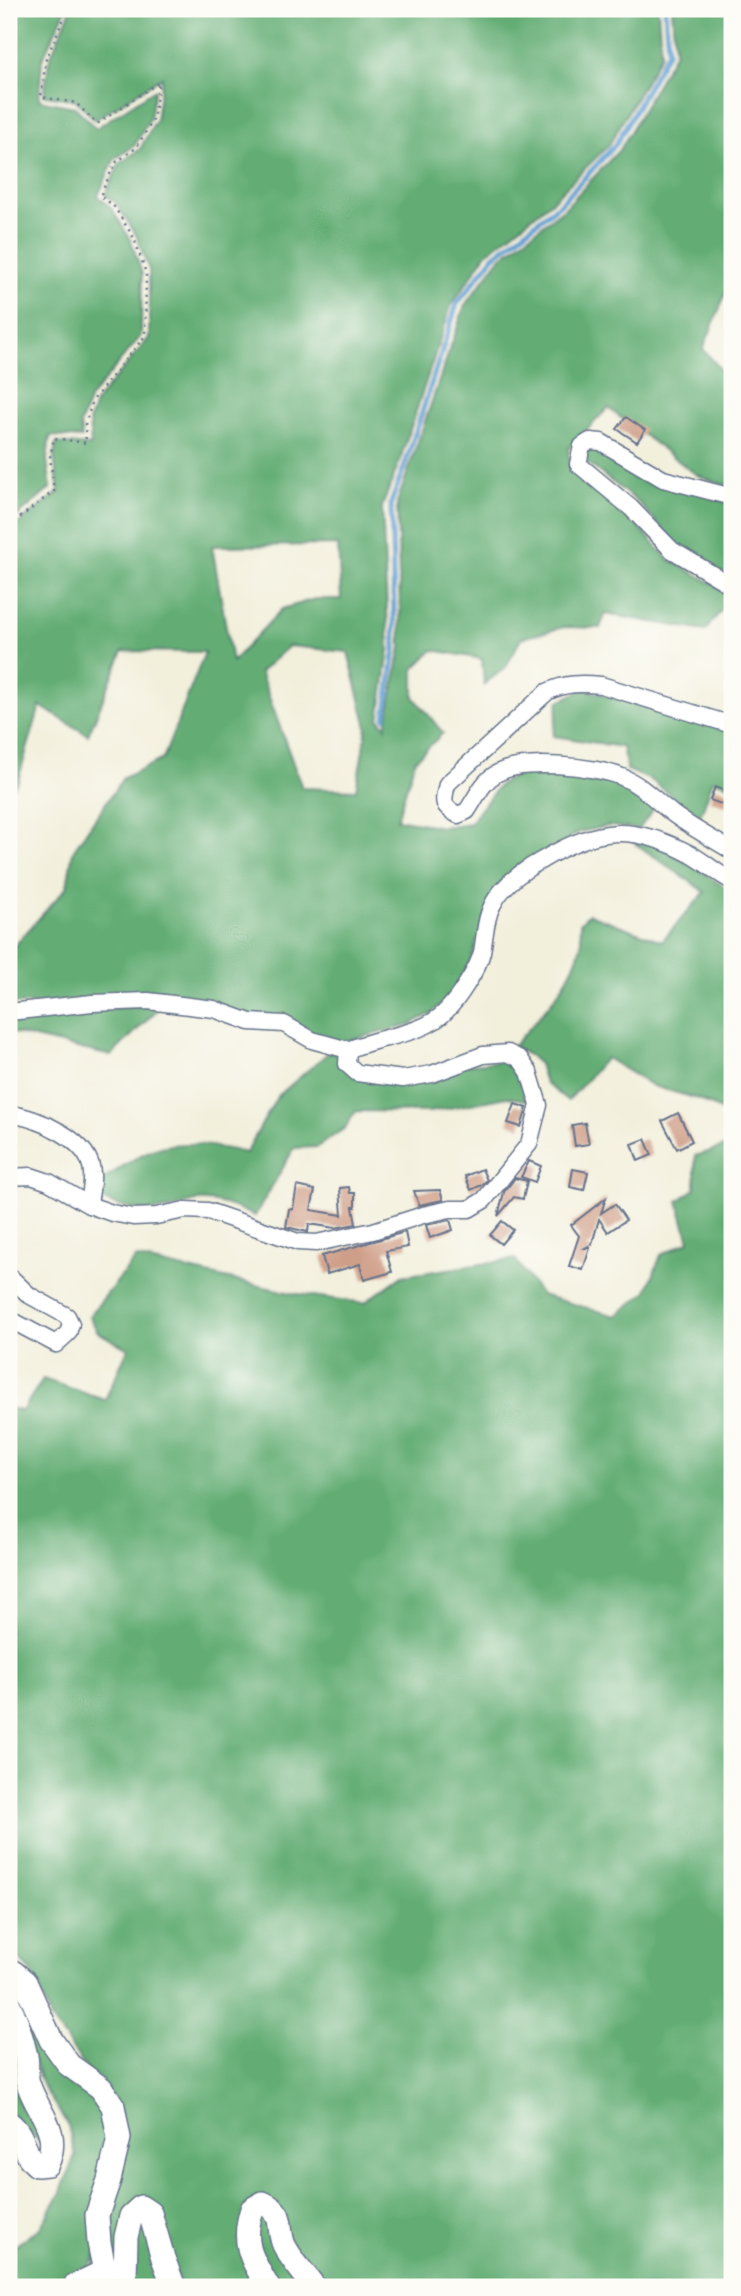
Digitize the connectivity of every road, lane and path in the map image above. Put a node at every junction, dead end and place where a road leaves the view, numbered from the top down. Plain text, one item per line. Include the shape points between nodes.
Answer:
1 (68, 9) edge
2 (732, 497) edge
3 (9, 526) edge
4 (732, 586) edge
5 (732, 725) edge
6 (732, 851) edge
7 (732, 881) edge
8 (9, 1012) edge
9 (348, 1050) junction
10 (9, 1114) edge
11 (9, 1177) edge
12 (89, 1205) junction
13 (9, 1276) edge
14 (9, 1319) edge
15 (9, 1973) edge
16 (9, 2005) edge
17 (9, 2123) edge
18 (76, 2287) edge
19 (116, 2287) edge
20 (174, 2287) edge
21 (268, 2287) edge
22 (314, 2287) edge

1 - 3 path via 46,59 41,97 76,103 97,124 159,82 153,120 136,148 115,163 100,196 113,205 134,238 146,273 145,336 93,400 85,424 86,443 54,438 50,457 54,491
2 - 4 street via 663,479 601,442 582,446 578,464 672,550
5 - 6 street via 601,685 560,685 447,784 443,800 447,809 458,814 467,811 481,787 497,773 531,765 594,769 649,792 673,814
7 - 9 street via 693,856 642,835 613,831 565,846 497,895 481,957 445,1013 414,1031
8 - 9 street via 148,1001 214,1009 250,1022 284,1024 312,1040
9 - 12 street via 347,1064 357,1073 403,1079 432,1074 483,1055 508,1053 520,1059 539,1105 529,1144 484,1200 469,1209 423,1215 333,1241 298,1242 208,1211 133,1217
10 - 12 street via 54,1129 81,1146 93,1170
11 - 12 street via 32,1176 50,1182
13 - 14 street via 67,1316 71,1324 68,1333 55,1343
15 - 18 main road via 25,1982 51,2040 69,2065 101,2088 113,2106 119,2137 97,2215 104,2267
16 - 17 main road via 26,2058 27,2082 51,2129 52,2153 47,2164 37,2165 29,2158 19,2131
19 - 20 main road via 125,2278 131,2216 141,2207 150,2213
21 - 22 main road via 252,2260 246,2228 252,2209 263,2203 279,2215 284,2245

